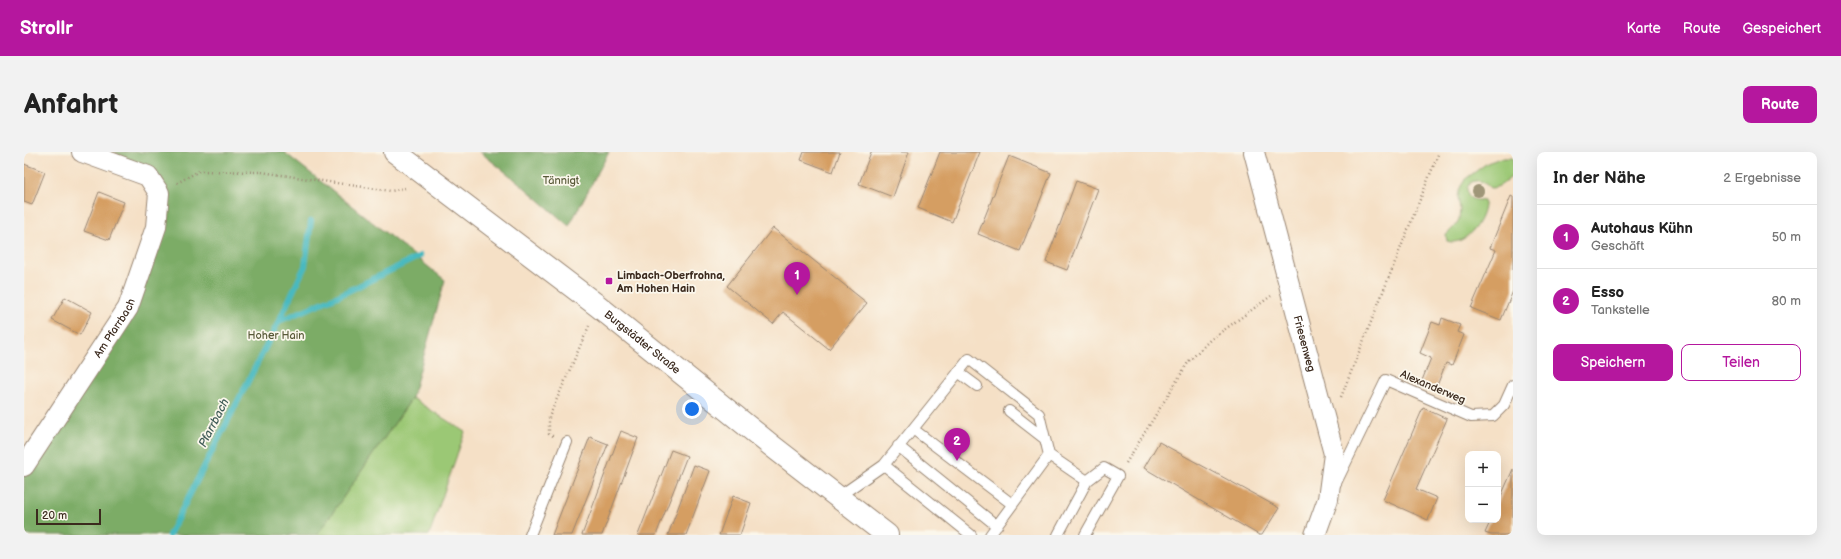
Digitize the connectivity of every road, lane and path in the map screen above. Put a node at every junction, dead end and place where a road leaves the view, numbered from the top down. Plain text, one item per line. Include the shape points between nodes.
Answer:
1 (82, 152) edge
2 (396, 152) edge
3 (1254, 152) edge
4 (1439, 152) edge
5 (437, 184) junction
6 (159, 193) junction
7 (1289, 283) junction
8 (598, 306) junction
9 (958, 372) junction
10 (1513, 385) edge
11 (977, 386) dead end
12 (1009, 411) dead end
13 (913, 429) junction
14 (1328, 429) junction
15 (1045, 439) junction
16 (567, 442) joint
17 (898, 446) junction
18 (1050, 455) junction
19 (884, 465) junction
20 (24, 466) edge
21 (1118, 476) junction
22 (1087, 481) junction
23 (838, 497) junction
24 (1328, 499) junction
25 (1012, 504) junction
26 (997, 526) junction
27 (530, 535) edge
28 (887, 535) edge
29 (971, 535) edge
30 (990, 535) edge
31 (1058, 535) edge
32 (1085, 535) edge
33 (1315, 535) edge

1 - 6 street via 148,176
2 - 5 main road, Burgstädter Straße
3 - 7 street, Friesenweg
4 - 14 path
5 - 6 path via 391,191 261,172 199,171
5 - 8 main road, Burgstädter Straße
6 - 20 street, Am Pfarrbach via 156,227 128,308
7 - 14 street, Friesenweg
7 - 21 path via 1210,340 1189,362
8 - 16 path via 548,417 549,434
8 - 23 main road, Burgstädter Straße
9 - 11 lane
9 - 13 lane
9 - 15 lane via 969,359 1039,414
10 - 24 lane, Alexanderweg via 1504,405 1493,416 1471,417 1386,380
12 - 15 lane
13 - 17 lane
13 - 25 lane
14 - 24 street, Friesenweg via 1334,454
15 - 18 lane
16 - 27 lane
17 - 19 lane
17 - 26 lane
18 - 22 lane
18 - 25 lane
19 - 23 lane
19 - 29 lane
21 - 22 lane via 1104,468
21 - 32 lane
22 - 31 lane
23 - 28 main road, Burgstädter Straße
24 - 33 street, Friesenweg
25 - 26 lane
26 - 30 lane

